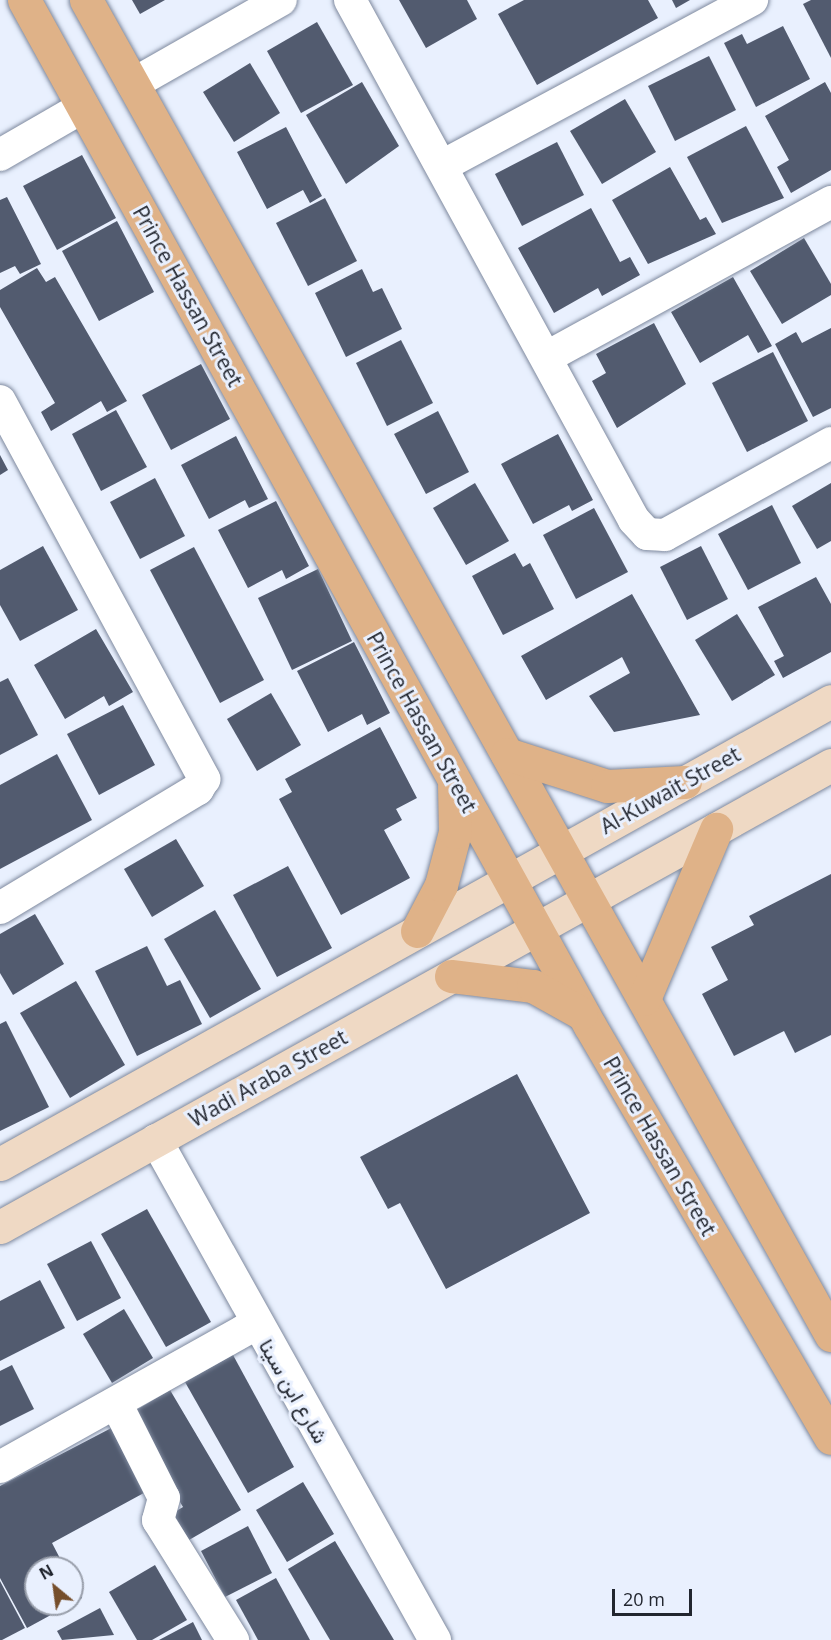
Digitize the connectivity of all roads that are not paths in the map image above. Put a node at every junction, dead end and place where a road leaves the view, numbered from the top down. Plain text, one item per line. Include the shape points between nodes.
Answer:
1 (24, 0) edge
2 (86, 0) edge
3 (281, 0) edge
4 (350, 0) edge
5 (752, 0) edge
6 (133, 84) junction
7 (83, 106) junction
8 (0, 155) edge
9 (442, 166) junction
10 (831, 202) edge
11 (547, 357) junction
12 (0, 401) edge
13 (831, 443) edge
14 (831, 701) edge
15 (507, 754) junction
16 (831, 765) edge
17 (452, 776) junction
18 (685, 782) junction
19 (716, 829) junction
20 (561, 851) junction
21 (510, 880) junction
22 (588, 900) junction
23 (0, 908) edge
24 (536, 929) junction
25 (417, 932) junction
26 (451, 976) junction
27 (644, 999) junction
28 (590, 1026) junction
29 (156, 1140) junction
30 (0, 1164) edge
31 (0, 1227) edge
32 (256, 1324) junction
33 (831, 1335) edge
34 (116, 1403) junction
35 (831, 1438) edge
36 (0, 1467) edge
37 (233, 1640) edge
38 (435, 1640) edge

1 - 7 main road, Prince Hassan Street
2 - 6 main road
3 - 6 street
4 - 9 street
5 - 9 street
6 - 15 main road
7 - 8 street
7 - 17 main road, Prince Hassan Street
9 - 11 street
10 - 11 street
11 - 13 street via 634,520 647,534 665,535
12 - 23 street via 204,779 198,789
14 - 18 main road, Al-Kuwait Street
15 - 18 main road via 608,786
15 - 20 main road
16 - 19 main road
17 - 21 main road, Prince Hassan Street
17 - 25 main road via 459,815 441,885
18 - 20 main road, Al-Kuwait Street
19 - 22 main road
19 - 27 main road
20 - 21 main road, Al-Kuwait Street
20 - 22 main road
21 - 24 main road, Prince Hassan Street
21 - 25 main road
22 - 24 main road
22 - 27 main road
24 - 26 main road, Wadi Araba Street
24 - 28 main road, Prince Hassan Street
25 - 30 main road
26 - 28 main road via 533,986 577,1007
26 - 29 main road, Wadi Araba Street
27 - 33 main road
28 - 35 main road, Prince Hassan Street
29 - 31 main road, Wadi Araba Street
29 - 32 street, شارع ابن سينا
32 - 34 street
32 - 38 street, شارع ابن سينا
34 - 36 street
34 - 37 street via 164,1498 158,1520

